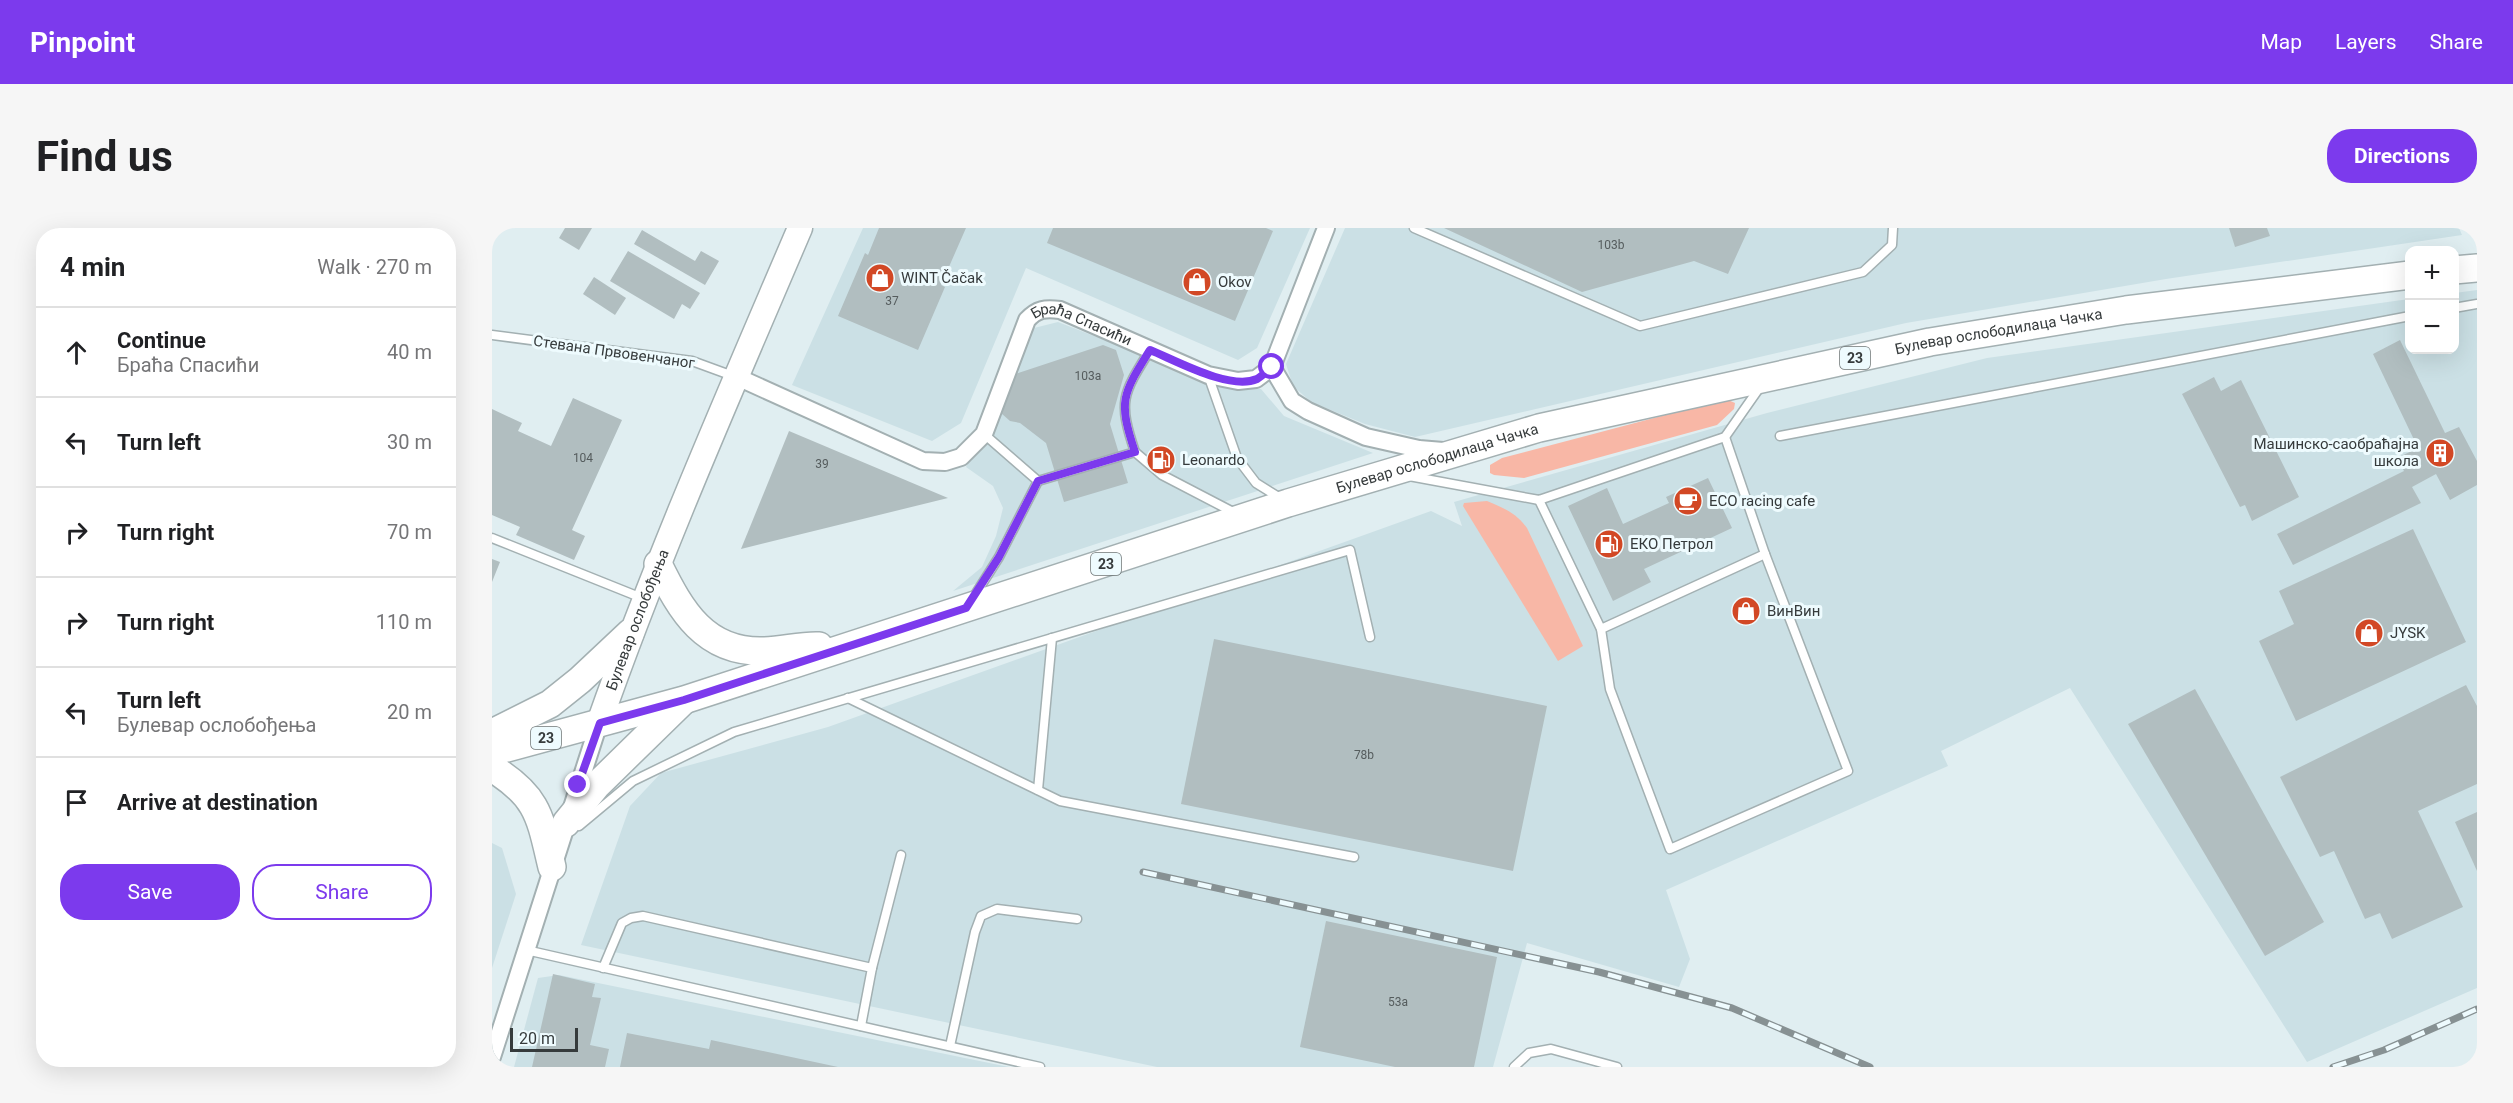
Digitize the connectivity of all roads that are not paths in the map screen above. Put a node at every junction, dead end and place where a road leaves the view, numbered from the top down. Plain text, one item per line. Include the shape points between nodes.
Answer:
1 (800, 228) edge
2 (1326, 228) edge
3 (1414, 228) edge
4 (1893, 228) edge
5 (2477, 268) edge
6 (2459, 270) edge
7 (2405, 275) edge
8 (2477, 304) edge
9 (2459, 307) edge
10 (2405, 317) edge
11 (492, 334) edge
12 (1150, 350) junction
13 (1272, 367) junction
14 (1208, 375) junction
15 (735, 376) junction
16 (1767, 377) junction
17 (984, 434) junction
18 (1780, 436) dead end
19 (1725, 437) junction
20 (1135, 452) junction
21 (1459, 452) junction
22 (1389, 472) junction
23 (1038, 481) junction
24 (1539, 500) junction
25 (1288, 503) junction
26 (1246, 518) junction
27 (492, 538) edge
28 (1765, 554) junction
29 (658, 564) junction
30 (644, 600) junction
31 (966, 608) junction
32 (1601, 629) junction
33 (630, 633) junction
34 (1370, 637) dead end
35 (1052, 638) junction
36 (844, 649) junction
37 (848, 698) junction
38 (684, 700) junction
39 (600, 723) junction
40 (492, 733) edge
41 (492, 752) edge
42 (492, 768) edge
43 (1038, 790) junction
44 (563, 832) junction
45 (901, 855) dead end
46 (1354, 857) dead end
47 (552, 867) junction
48 (1077, 919) dead end
49 (526, 950) junction
50 (603, 968) junction
51 (872, 968) junction
52 (861, 1026) junction
53 (950, 1046) junction
54 (492, 1057) edge
55 (1040, 1067) edge
56 (1514, 1067) edge
57 (1617, 1067) edge

1 - 15 main road, Булевар ослобођења
2 - 13 street
3 - 4 lane via 1640,326 1863,272 1892,245
5 - 6 main road
7 - 16 main road, Булевар ослободилаца Чачка / 23 via 2126,310 1930,342
8 - 9 lane
10 - 18 lane
11 - 15 lane, Стевана Првовенчаног via 692,361
12 - 14 street, Браћа Спасићи
12 - 17 street, Браћа Спасићи via 1060,310 1034,312 1027,320
12 - 20 lane via 1131,380 1123,404
13 - 14 street, Браћа Спасићи via 1256,379 1238,381
13 - 21 street via 1292,401 1342,427 1397,445
14 - 25 lane via 1237,458 1256,483
15 - 17 street, Браћа Спасићи via 923,461 945,462 960,457
15 - 29 main road, Булевар ослобођења
16 - 19 lane
16 - 21 main road, Булевар ослободилаца Чачка / 23 via 1576,418
17 - 23 lane
19 - 24 lane
19 - 28 lane
20 - 23 lane
20 - 26 lane via 1162,475
21 - 22 main road, Булевар ослободилаца Чачка / 23
22 - 24 lane
22 - 25 main road, Булевар ослободилаца Чачка / 23
23 - 31 lane via 999,557
24 - 32 lane
25 - 26 main road, Булевар ослободилаца Чачка / 23
26 - 31 main road, Булевар ослободилаца Чачка / 23
27 - 30 lane
28 - 32 lane
28 - 32 lane via 1848,771 1670,849 1610,688
29 - 30 main road, Булевар ослобођења
29 - 36 main road via 688,616 712,638 729,647 747,651 817,645
30 - 33 main road, Булевар ослобођења
31 - 36 main road, Булевар ослободилаца Чачка / 23
33 - 39 main road, Булевар ослобођења
33 - 40 main road via 550,704
34 - 35 lane via 1350,550
35 - 37 lane
35 - 43 lane
36 - 38 main road, Булевар ослободилаца Чачка / 23
37 - 43 lane
37 - 44 lane via 734,732 633,781
38 - 39 main road, Булевар ослободилаца Чачка / 23
38 - 44 main road via 597,785
39 - 41 main road, Булевар ослободилаца Чачка / 23
39 - 44 street, Булевар ослобођења
42 - 47 main road via 529,797 541,821
43 - 46 lane via 1060,801
44 - 47 street, Булевар ослобођења
45 - 51 lane
47 - 49 street, Булевар ослобођења
48 - 53 lane via 997,909 981,916
49 - 50 lane
49 - 54 street, Булевар ослобођења
50 - 51 lane via 622,923 643,916
50 - 52 lane
51 - 52 lane
52 - 53 lane
53 - 55 lane
56 - 57 lane via 1529,1053 1551,1049

